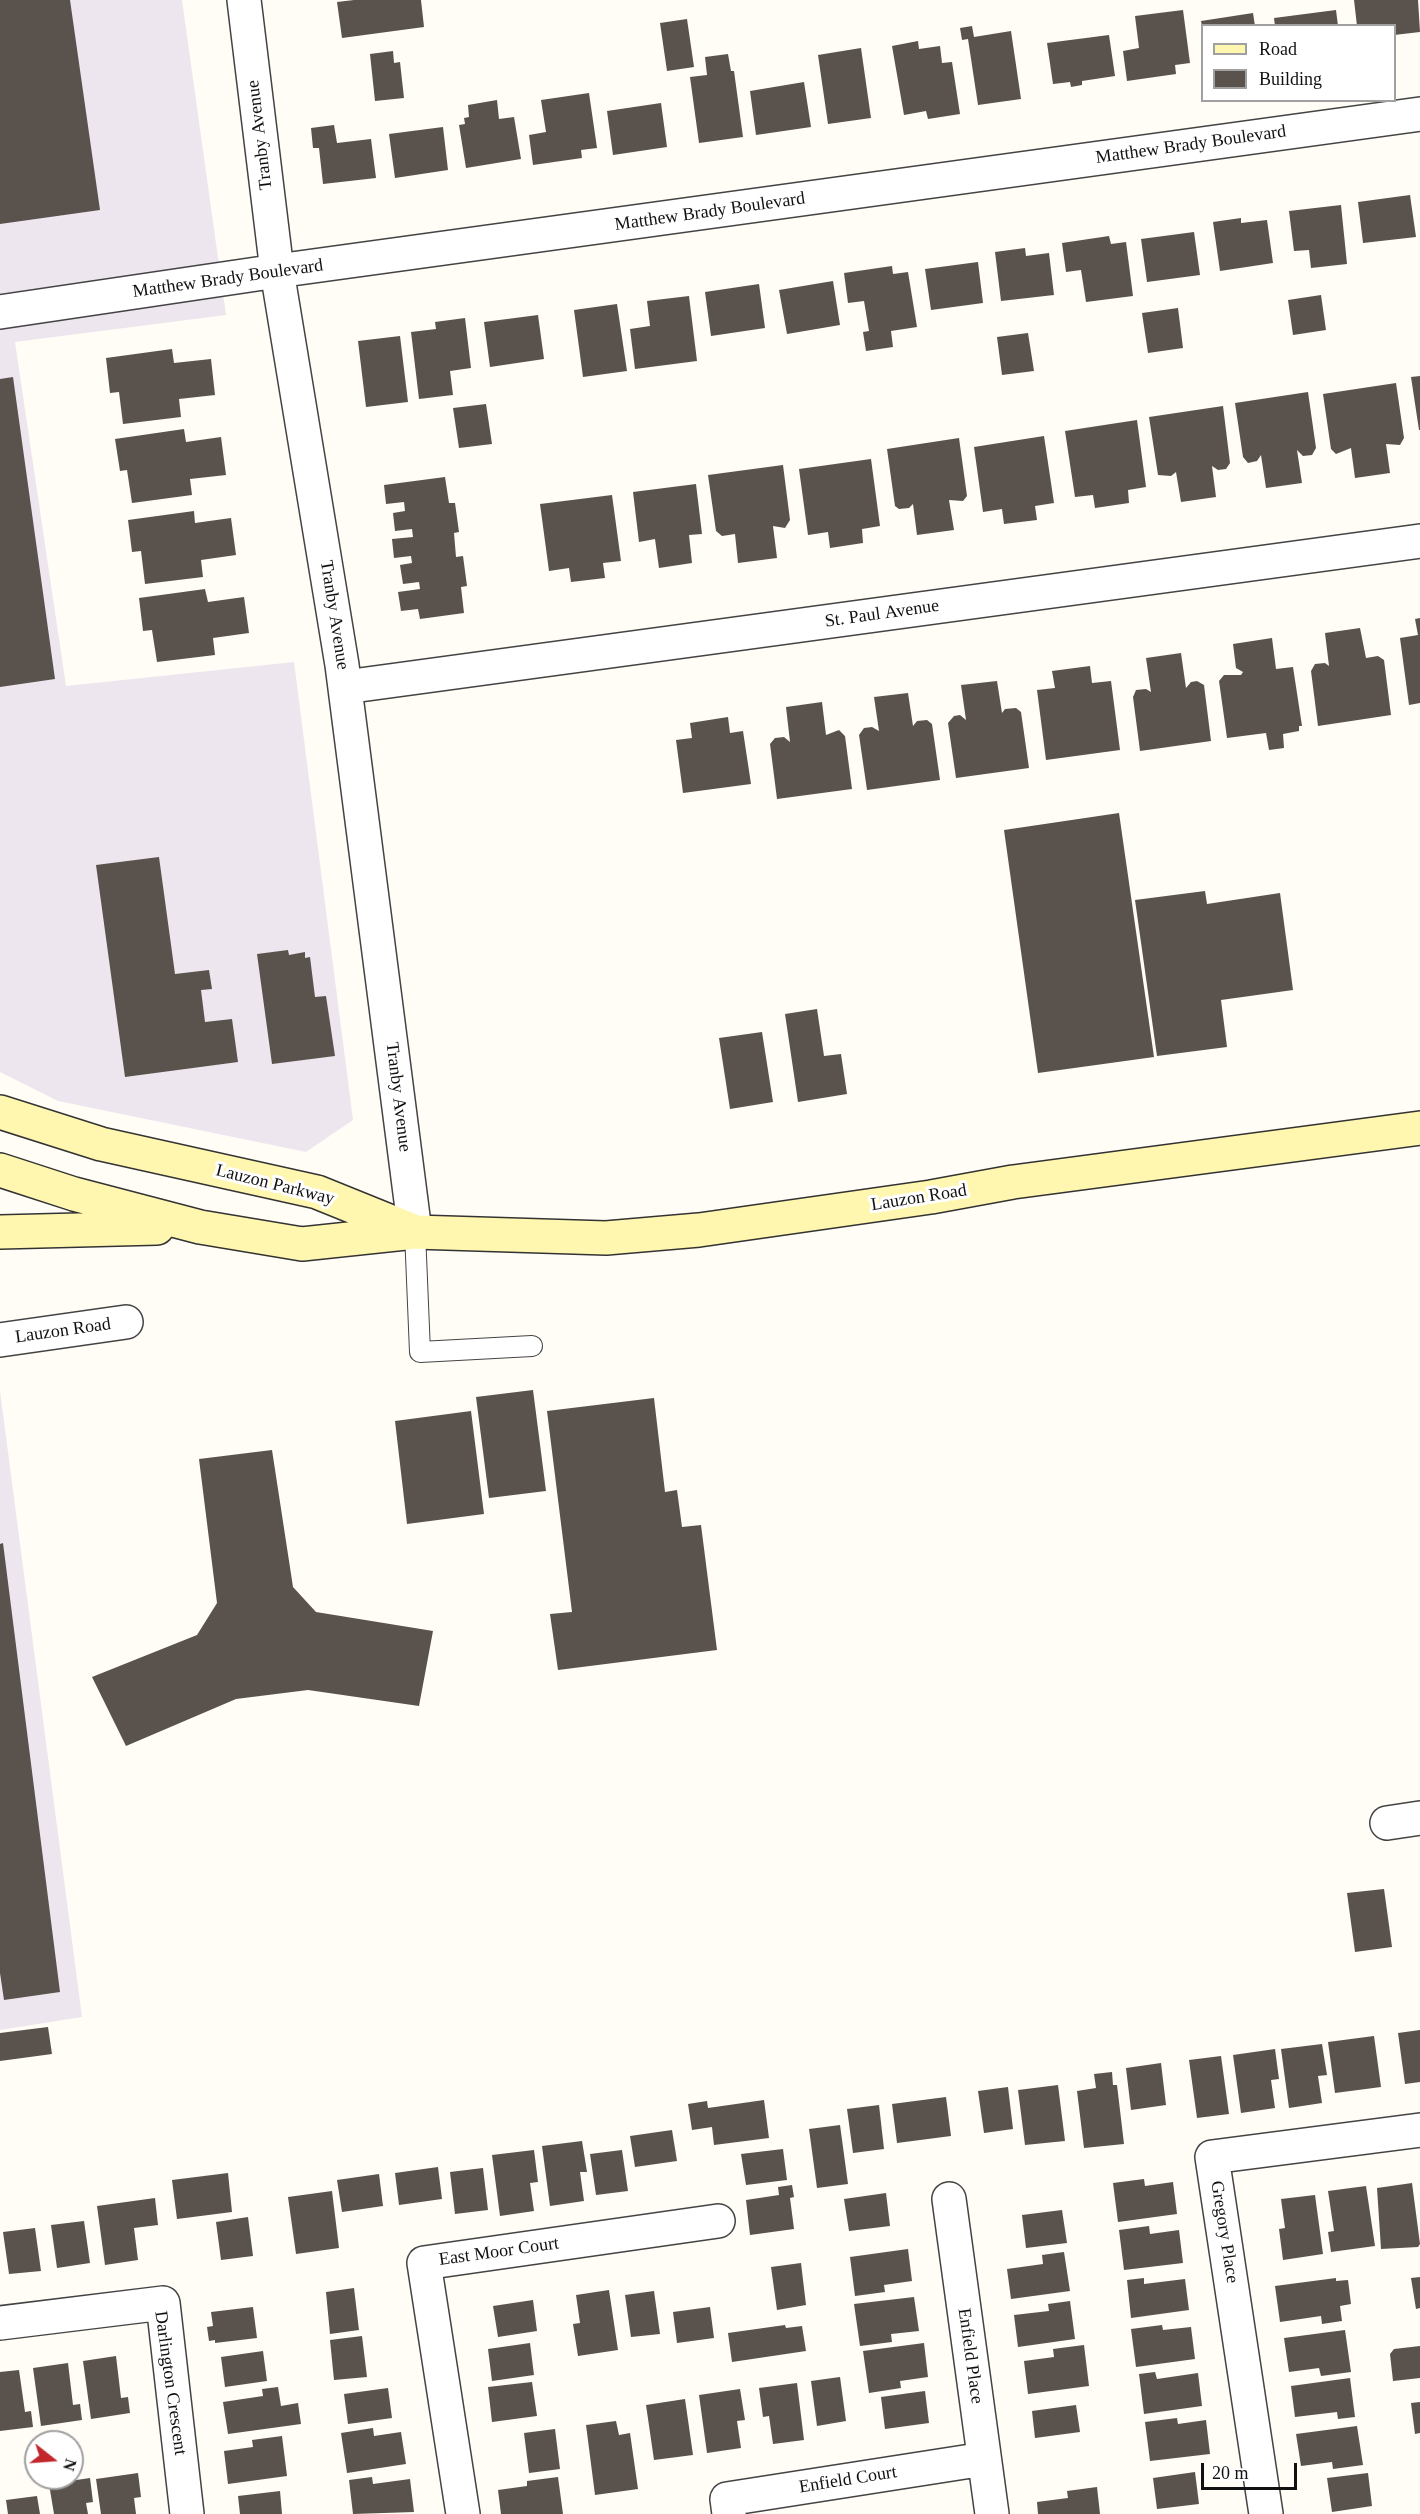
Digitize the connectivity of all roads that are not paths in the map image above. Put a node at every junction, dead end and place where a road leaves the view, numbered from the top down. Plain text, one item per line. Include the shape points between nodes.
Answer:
1 (244, 0) edge
2 (1420, 114) edge
3 (277, 271) junction
4 (0, 312) edge
5 (1420, 541) edge
6 (345, 687) junction
7 (0, 1112) edge
8 (1420, 1128) edge
9 (0, 1170) edge
10 (200, 1227) junction
11 (0, 1232) edge
12 (415, 1232) junction
13 (126, 1322) dead end
14 (0, 1340) edge
15 (532, 1346) dead end
16 (1420, 1818) edge
17 (1387, 1823) dead end
18 (1420, 2130) edge
19 (949, 2199) dead end
20 (718, 2221) dead end
21 (0, 2323) edge
22 (984, 2459) junction
23 (187, 2514) edge
24 (463, 2514) edge
25 (729, 2514) edge
26 (992, 2514) edge
27 (1266, 2514) edge

1 - 3 street, Tranby Avenue
2 - 3 street, Matthew Brady Boulevard
3 - 4 street, Matthew Brady Boulevard
3 - 6 street, Tranby Avenue
5 - 6 street, St. Paul Avenue
6 - 12 street, Tranby Avenue
7 - 12 main road, Lauzon Parkway via 101,1144 317,1192
8 - 12 main road, Lauzon Road via 1013,1182 699,1230 606,1238
9 - 10 main road
10 - 11 main road
10 - 12 main road via 302,1244
12 - 15 lane via 420,1352
13 - 14 street, Lauzon Road
16 - 17 street
18 - 27 street, Gregory Place via 1212,2157
19 - 22 street, Enfield Place
20 - 24 street, East Moor Court via 424,2263
21 - 23 street, Darlington Crescent via 163,2303
22 - 25 street, Enfield Court via 727,2499
22 - 26 street, Enfield Place

